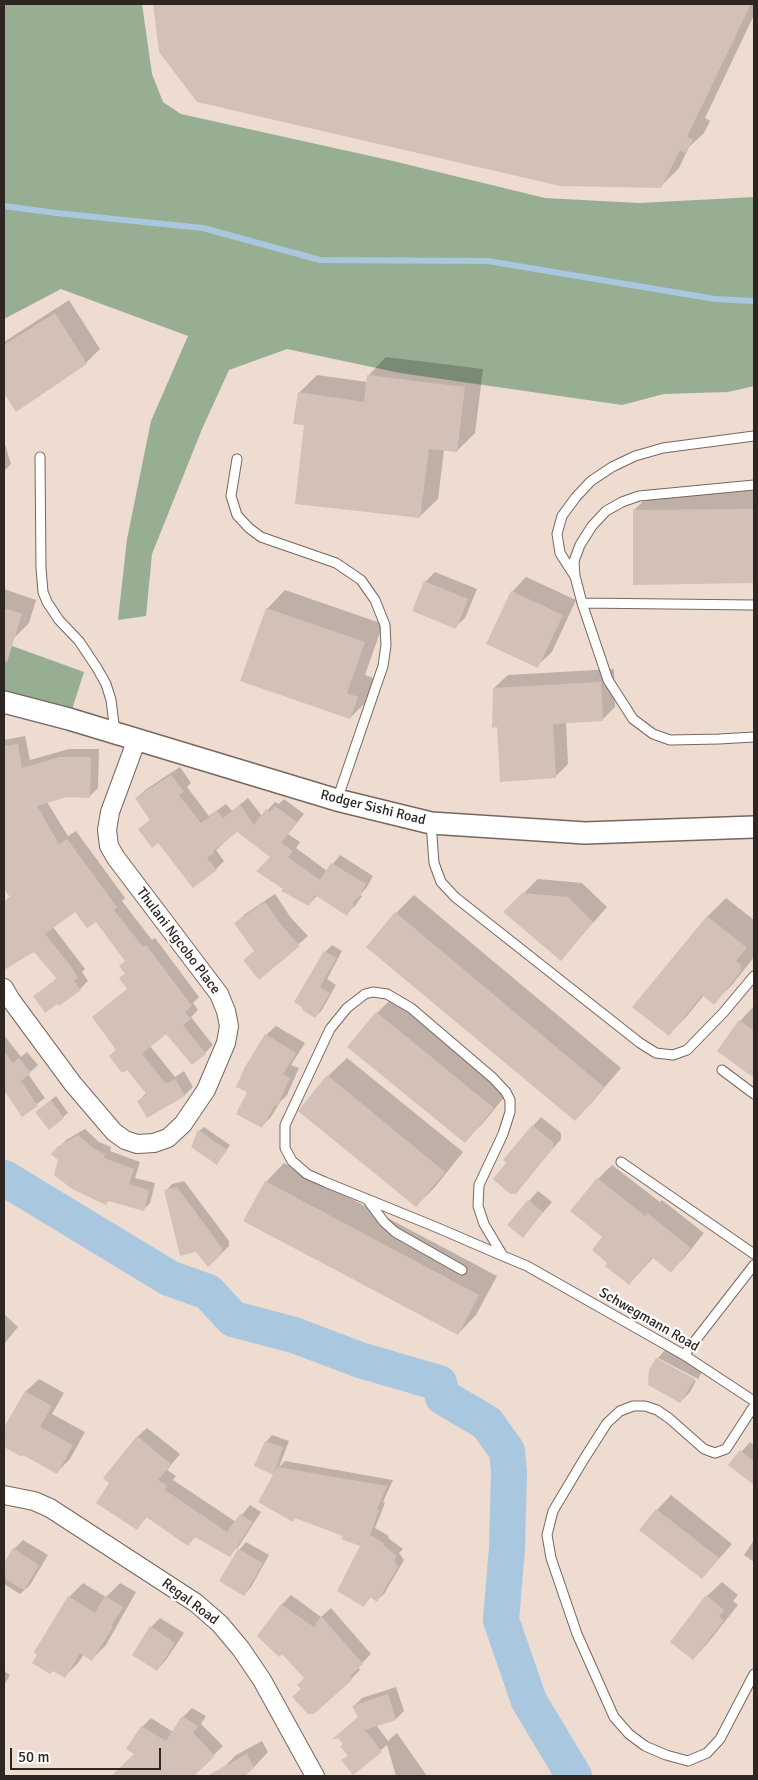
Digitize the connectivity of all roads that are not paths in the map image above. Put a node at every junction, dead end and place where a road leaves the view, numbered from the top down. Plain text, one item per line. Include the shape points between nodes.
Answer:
1 (754, 436) edge
2 (40, 457) dead end
3 (237, 459) dead end
4 (754, 485) edge
5 (575, 576) junction
6 (582, 603) junction
7 (754, 605) edge
8 (4, 702) edge
9 (115, 733) junction
10 (754, 737) edge
11 (137, 740) junction
12 (337, 800) junction
13 (431, 823) junction
14 (754, 827) edge
15 (754, 976) edge
16 (4, 988) edge
17 (722, 1070) dead end
18 (754, 1094) edge
19 (620, 1162) dead end
20 (367, 1199) junction
21 (754, 1254) edge
22 (503, 1256) junction
23 (754, 1265) edge
24 (462, 1270) dead end
25 (684, 1355) junction
26 (754, 1401) edge
27 (754, 1406) edge
28 (4, 1495) edge
29 (754, 1674) edge
30 (315, 1776) edge

1 - 5 lane via 663,448 635,456 591,481 562,516 557,534 560,553
2 - 9 lane via 43,592 106,684
3 - 12 lane via 231,496 237,515 260,537 336,563 360,580 375,600 385,624 383,666
4 - 5 lane via 639,496 622,502 606,511 580,545 574,561
5 - 6 lane
6 - 7 lane
6 - 10 lane via 608,680 633,719 653,734 670,740
8 - 9 street, Rodger Sishi Road
9 - 11 street, Rodger Sishi Road
11 - 12 street, Rodger Sishi Road
11 - 16 street, Thulani Ngcobo Place via 110,812 109,846 223,1002 229,1026 226,1043 206,1090 183,1124 168,1138 137,1144 125,1140 114,1132 73,1084
12 - 13 street, Rodger Sishi Road
13 - 14 street, Rodger Sishi Road via 585,833
13 - 15 lane via 434,863 441,882 455,897 656,1053 673,1056 686,1050
17 - 18 lane
19 - 21 lane
20 - 22 lane, Schwegmann Road
20 - 22 lane, Schwegmann Road via 307,1174 292,1162 285,1148 285,1125 330,1029 347,1008 373,992 387,994 411,1008 492,1078 510,1100 503,1134 479,1185 478,1206 484,1224
20 - 24 lane via 395,1232
22 - 25 lane, Schwegmann Road via 527,1266
23 - 25 lane
25 - 26 lane, Schwegmann Road
27 - 29 lane via 726,1448 714,1453 704,1449 658,1410 633,1406 620,1411 608,1423 553,1511 547,1535 551,1558 577,1634 614,1717 645,1746 688,1761 707,1753 720,1739
28 - 30 street, Regal Road via 50,1508 196,1603 220,1624 242,1649 262,1680

